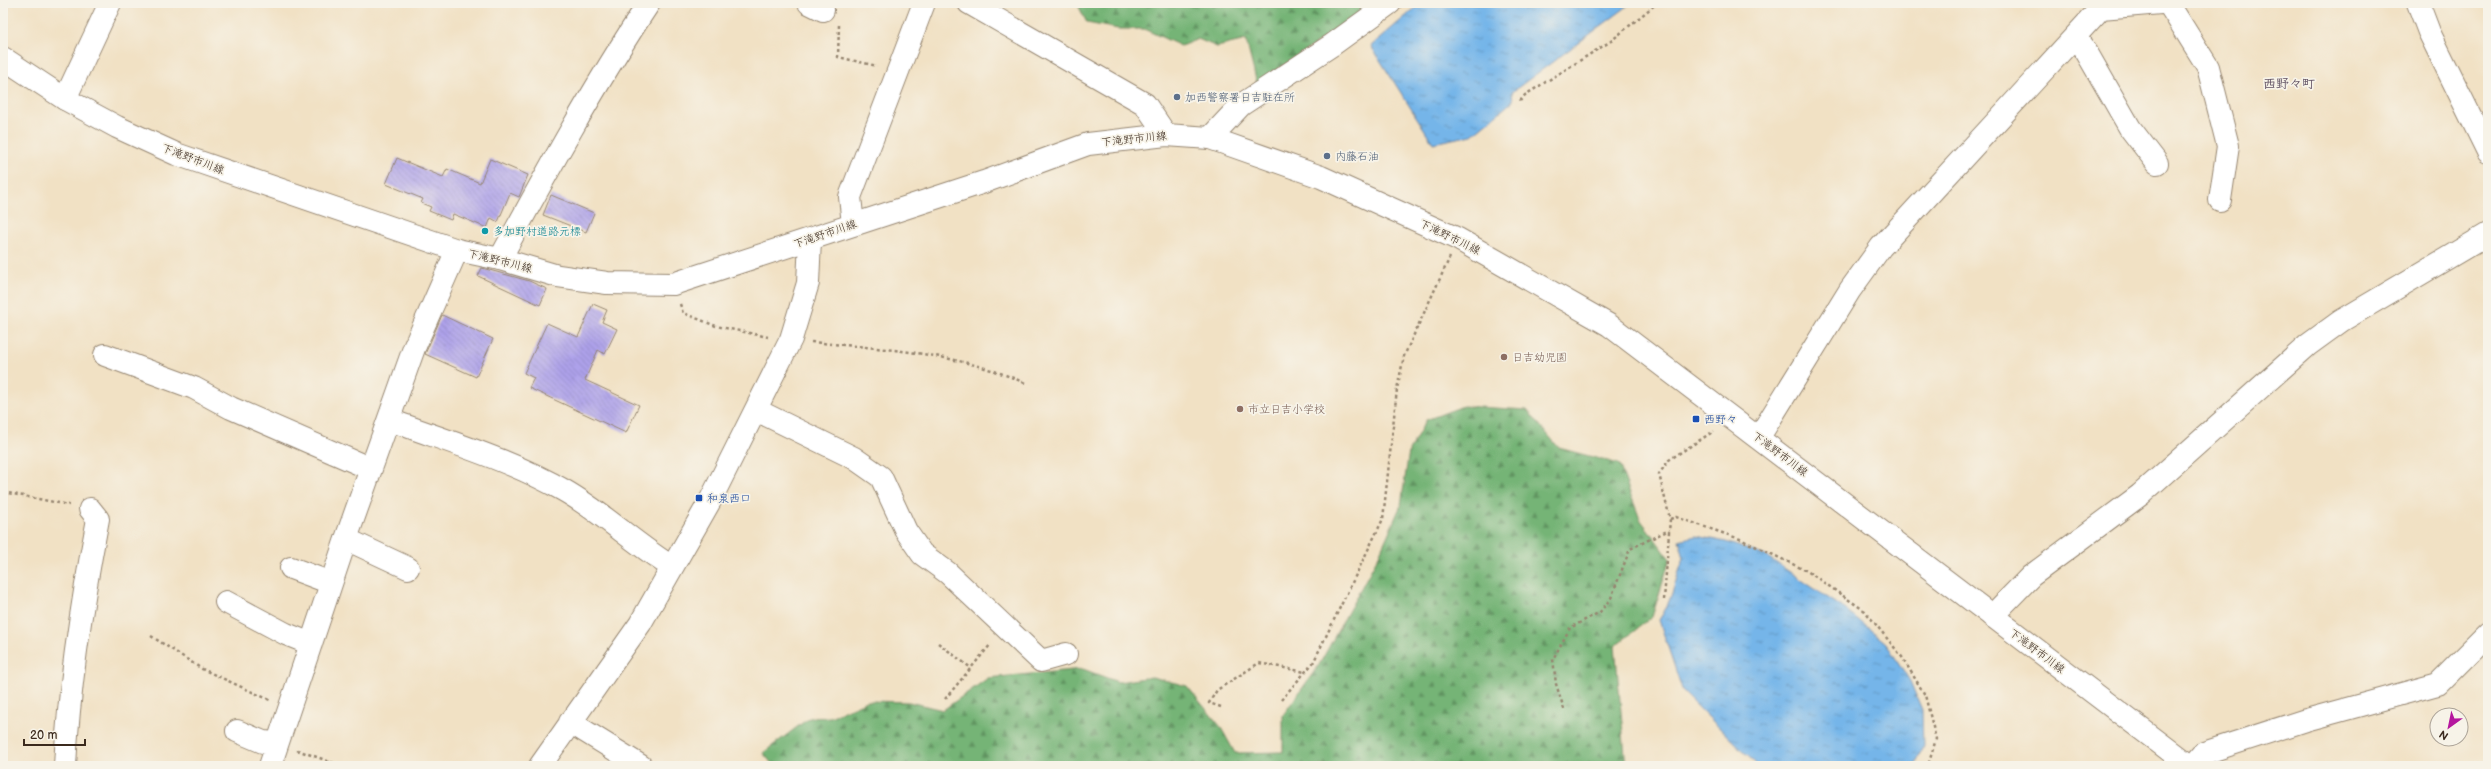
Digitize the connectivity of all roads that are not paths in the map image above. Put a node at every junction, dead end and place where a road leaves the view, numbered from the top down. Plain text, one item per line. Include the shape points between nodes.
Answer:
1 (110, 3) edge
2 (649, 3) edge
3 (924, 3) edge
4 (969, 3) edge
5 (1390, 3) edge
6 (2161, 3) edge
7 (2168, 3) edge
8 (2418, 3) edge
9 (999, 10) edge
10 (2074, 37) junction
11 (3, 58) edge
12 (65, 98) junction
13 (2482, 124) edge
14 (1166, 135) junction
15 (1210, 138) junction
16 (2488, 152) edge
17 (2157, 163) dead end
18 (2220, 200) dead end
19 (853, 224) junction
20 (2488, 234) edge
21 (810, 240) junction
22 (457, 250) junction
23 (500, 259) junction
24 (105, 355) dead end
25 (756, 410) junction
26 (390, 420) junction
27 (1759, 437) junction
28 (371, 469) junction
29 (90, 509) road end
30 (346, 539) junction
31 (672, 567) junction
32 (291, 568) dead end
33 (408, 568) dead end
34 (331, 583) junction
35 (226, 602) dead end
36 (1992, 616) junction
37 (2488, 634) edge
38 (311, 644) junction
39 (1066, 654) dead end
40 (570, 722) junction
41 (236, 731) dead end
42 (277, 743) junction
43 (65, 766) edge
44 (270, 766) edge
45 (540, 766) edge
46 (641, 766) edge
47 (2190, 766) edge
48 (2193, 766) edge

1 - 12 street
2 - 23 street via 565,139
3 - 19 street via 850,197
4 - 9 street
5 - 15 street via 1241,106
6 - 10 street via 2101,8
7 - 18 street via 2210,74 2228,146
8 - 13 street via 2429,32
9 - 14 street via 1145,104
10 - 17 street via 2087,53 2130,128
10 - 27 street via 1881,247 1850,290
11 - 12 street, 下滝野市川線
12 - 22 street, 下滝野市川線 via 117,127 176,154
13 - 16 street
14 - 15 street, 下滝野市川線
14 - 19 street, 下滝野市川線 via 1088,144 984,182
15 - 27 street, 下滝野市川線 via 1321,177 1458,239 1609,325
19 - 21 street, 下滝野市川線
20 - 36 street via 2341,321 2308,345 2140,495 2030,576
21 - 23 street, 下滝野市川線 via 673,284 607,283 558,276
21 - 25 street via 808,283 791,339
22 - 23 street, 下滝野市川線
22 - 26 street via 414,348
24 - 28 street via 194,388 231,408
25 - 31 street via 710,501
25 - 39 street via 854,458 881,477 906,532 922,554 948,573 1041,661
26 - 28 street
26 - 31 street via 538,476 591,507 648,553
27 - 36 street, 下滝野市川線
28 - 30 street
29 - 43 street via 98,519 84,590 71,680
30 - 33 street
30 - 34 street
31 - 40 street via 640,624
32 - 34 street
34 - 38 street
35 - 38 street via 286,634
36 - 47 street, 下滝野市川線
37 - 48 street via 2438,684 2306,720 2204,753
38 - 42 street
40 - 45 street
40 - 46 street
41 - 42 street via 263,742
42 - 44 street

